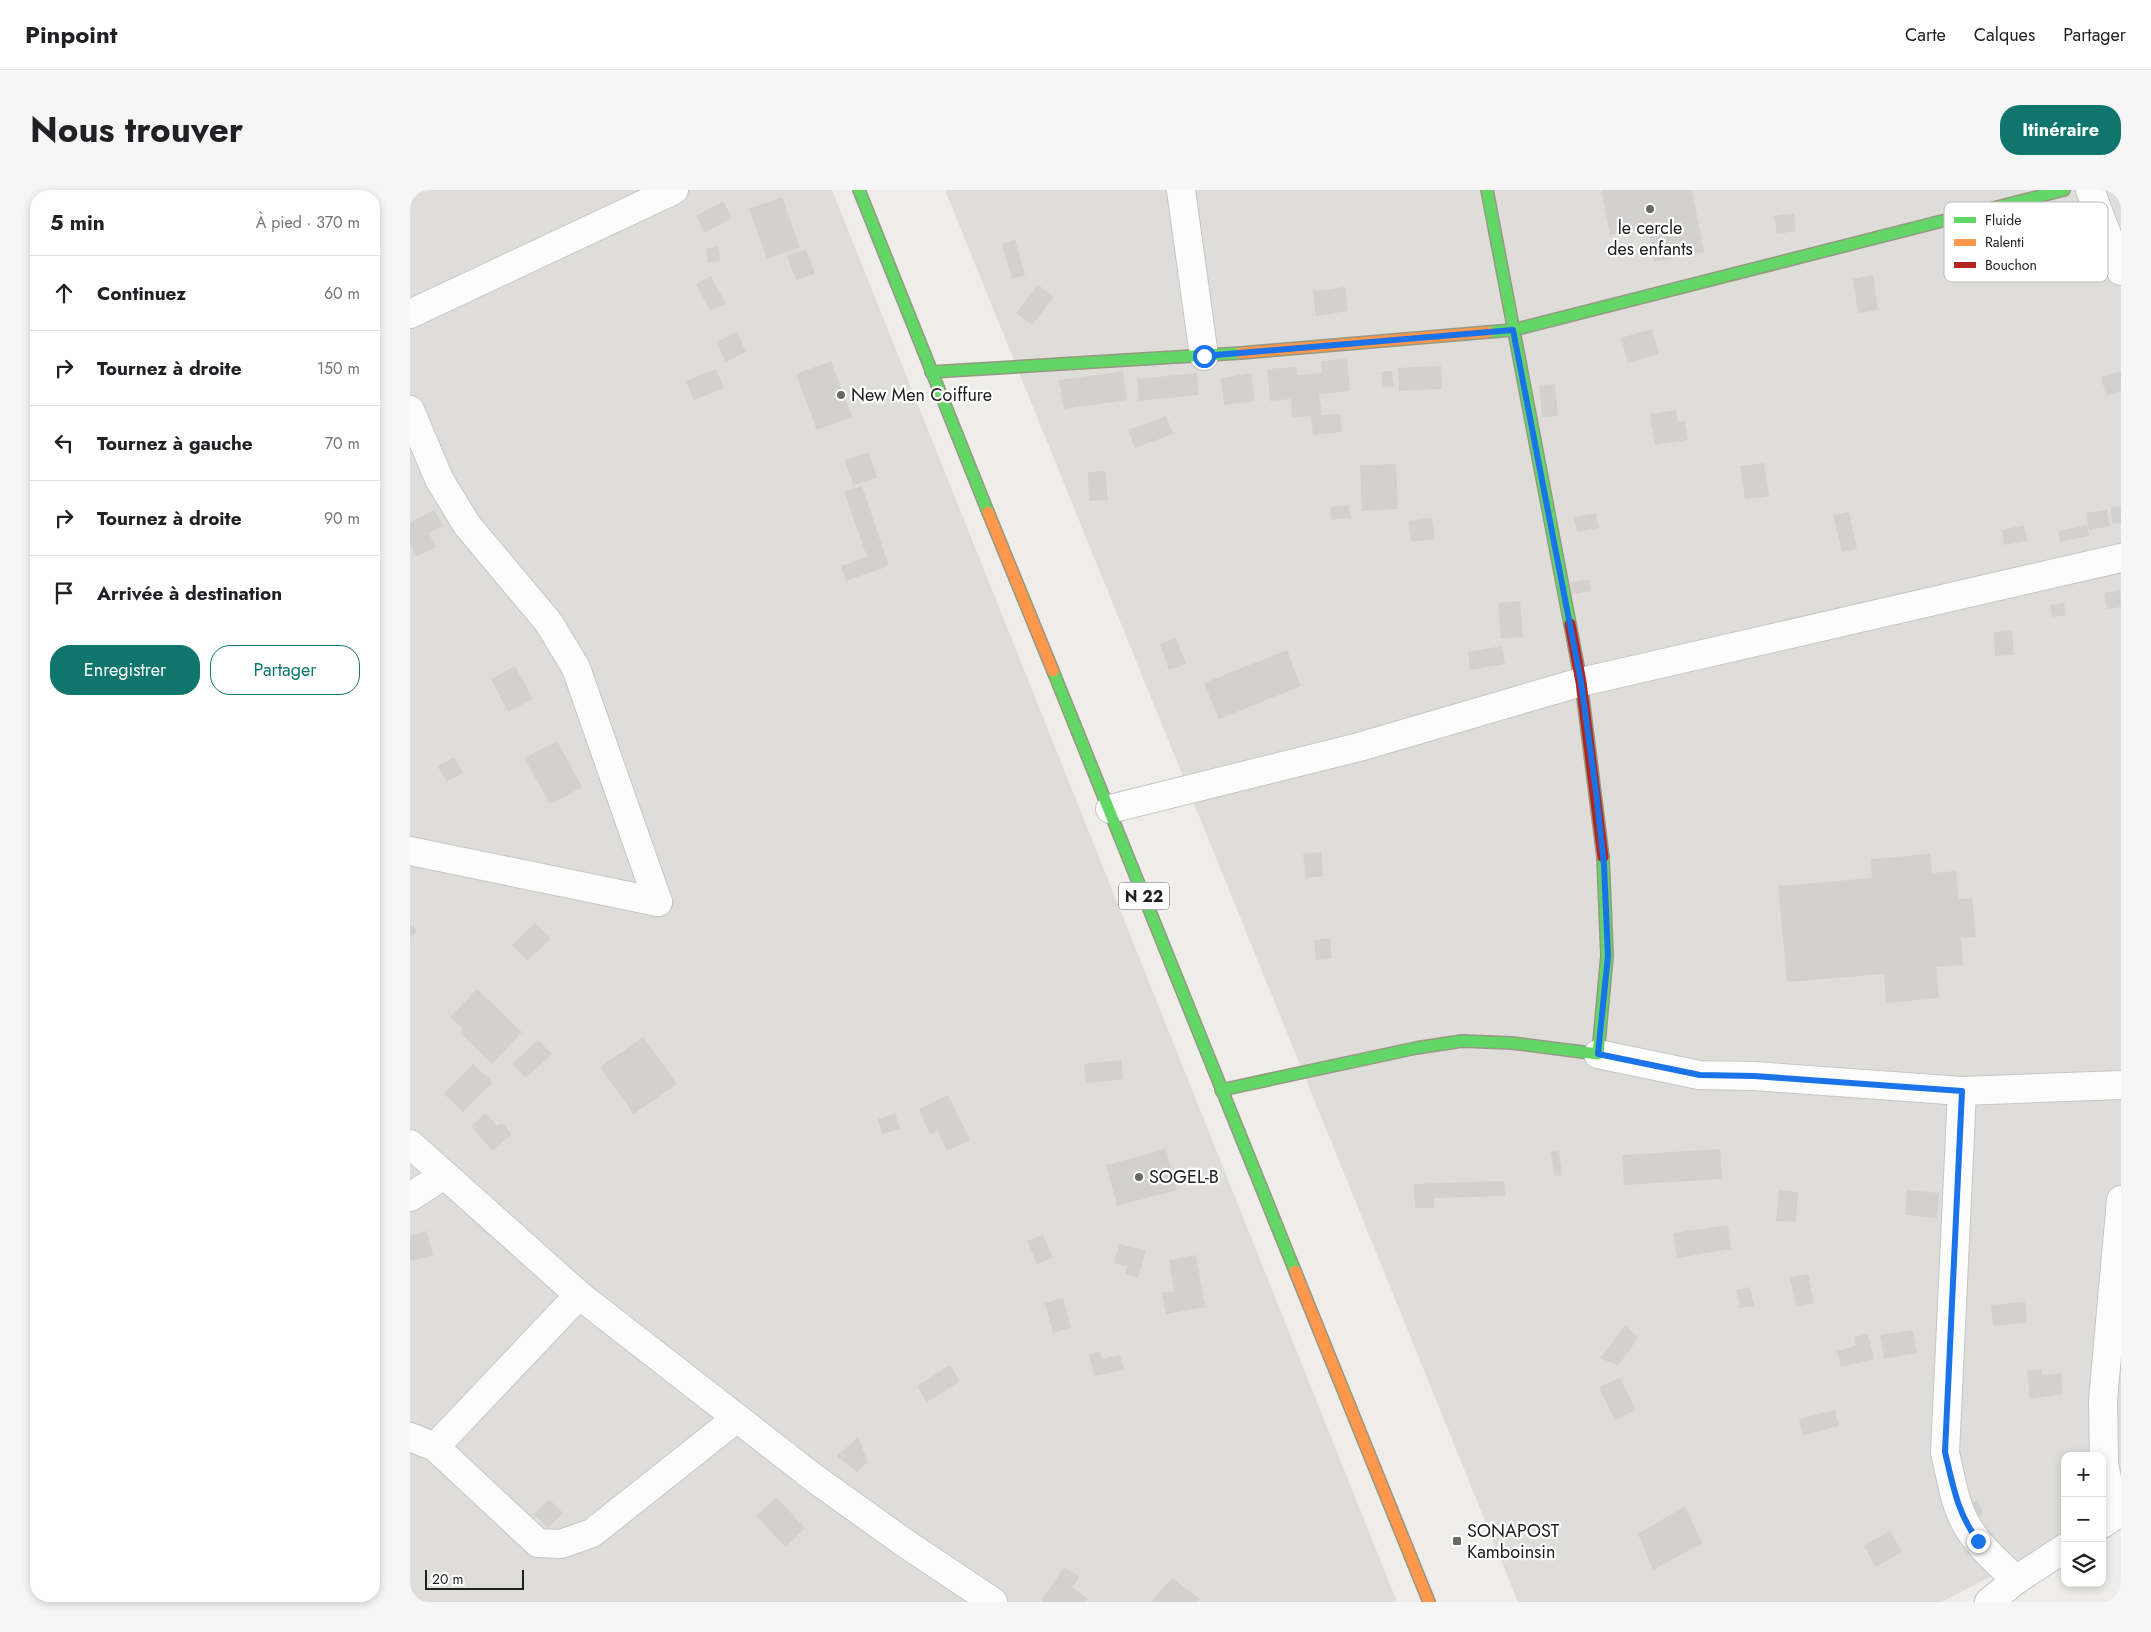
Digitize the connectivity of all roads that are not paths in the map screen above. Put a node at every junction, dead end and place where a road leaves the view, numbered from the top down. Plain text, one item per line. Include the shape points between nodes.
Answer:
1 (674, 190) edge
2 (859, 190) edge
3 (1181, 190) edge
4 (1487, 190) edge
5 (2064, 190) edge
6 (2090, 190) edge
7 (2017, 202) edge
8 (2095, 202) edge
9 (1944, 220) edge
10 (2108, 237) edge
11 (2121, 271) edge
12 (410, 314) edge
13 (1513, 330) junction
14 (1204, 356) junction
15 (930, 372) junction
16 (410, 410) edge
17 (2121, 558) edge
18 (1581, 682) junction
19 (1110, 809) junction
20 (410, 851) edge
21 (1598, 1054) junction
22 (2121, 1085) edge
23 (1221, 1090) junction
24 (1962, 1091) junction
25 (410, 1144) edge
26 (444, 1175) junction
27 (410, 1196) edge
28 (2121, 1200) edge
29 (579, 1295) junction
30 (737, 1418) junction
31 (410, 1437) edge
32 (435, 1447) junction
33 (2115, 1521) edge
34 (2061, 1551) edge
35 (2016, 1580) junction
36 (993, 1602) edge
37 (1429, 1602) edge
38 (1989, 1602) edge

1 - 12 street
2 - 15 street, N 22
3 - 14 street
4 - 13 street
5 - 7 street
6 - 8 street
9 - 13 street
10 - 11 street
13 - 14 street
13 - 18 street
14 - 15 street
15 - 19 street, N 22
16 - 20 street via 439,479 467,525 549,623 576,668 658,902
17 - 18 street
18 - 19 street via 1359,747
18 - 21 street via 1604,865 1608,956
19 - 23 street, N 22
21 - 23 street via 1512,1042 1462,1040
21 - 24 street via 1700,1075
22 - 24 street
23 - 37 street, N 22
24 - 35 street via 1945,1452 1959,1510 1966,1524
25 - 26 street
26 - 27 street
26 - 29 street
28 - 33 street via 2104,1400 2104,1463
29 - 30 street
29 - 32 street
30 - 32 street via 592,1533 561,1544 538,1542
30 - 36 street via 902,1542
31 - 32 street
34 - 35 street
35 - 38 street

